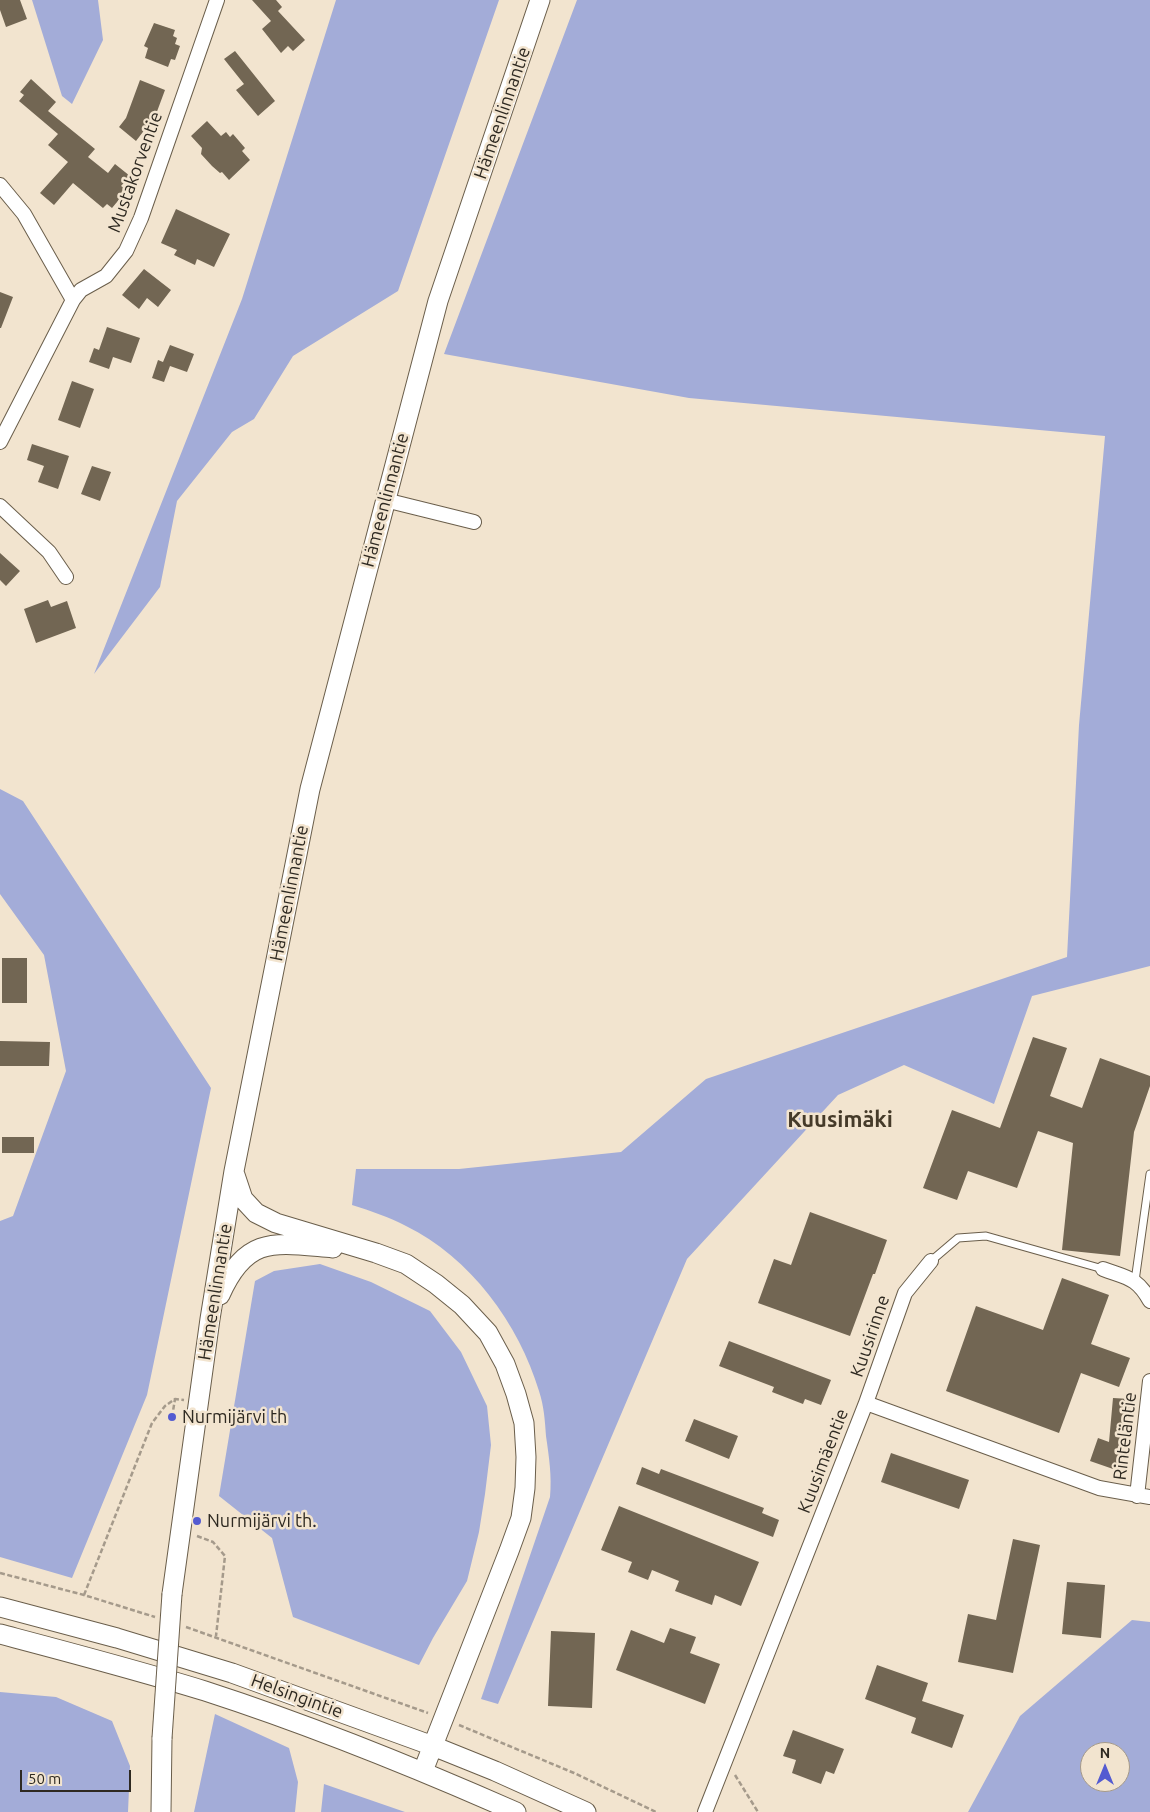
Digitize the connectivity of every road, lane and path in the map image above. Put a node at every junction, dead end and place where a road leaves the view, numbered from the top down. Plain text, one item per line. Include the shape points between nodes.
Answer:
1 (217, 0) edge
2 (540, 0) edge
3 (0, 185) edge
4 (74, 300) junction
5 (0, 442) edge
6 (385, 500) junction
7 (0, 506) edge
8 (474, 522) dead end
9 (66, 576) dead end
10 (234, 1171) junction
11 (1150, 1174) edge
12 (376, 1253) junction
13 (931, 1261) joint
14 (1103, 1269) joint
15 (1135, 1281) junction
16 (1150, 1301) edge
17 (210, 1319) junction
18 (1150, 1381) edge
19 (175, 1400) junction
20 (199, 1401) junction
21 (866, 1403) junction
22 (172, 1417) dead end
23 (1143, 1497) edge
24 (181, 1530) junction
25 (0, 1572) edge
26 (84, 1594) junction
27 (0, 1607) edge
28 (160, 1618) dead end
29 (179, 1624) dead end
30 (0, 1634) edge
31 (216, 1636) junction
32 (444, 1719) junction
33 (433, 1746) junction
34 (723, 1768) junction
35 (423, 1771) junction
36 (161, 1812) edge
37 (516, 1812) edge
38 (586, 1812) edge
39 (656, 1812) edge
40 (705, 1812) edge
41 (758, 1812) edge

1 - 4 street, Mustakorventie via 141,218 126,251 106,276 81,290
2 - 6 main road, Hämeenlinnantie via 438,301
3 - 4 street via 24,214
4 - 5 street, Mustakorventie
6 - 8 street
6 - 10 main road, Hämeenlinnantie via 310,789
7 - 9 street via 49,552
10 - 12 main road via 243,1199 256,1213 276,1223
10 - 17 main road, Hämeenlinnantie
11 - 15 lane
12 - 17 main road via 284,1243 259,1247 239,1262 228,1277
12 - 32 main road via 406,1264 436,1284 462,1305 488,1333 505,1364 524,1423 525,1488 520,1518
13 - 14 lane via 958,1238 986,1236
13 - 21 street, Kuusirinne via 905,1293
14 - 15 street
15 - 16 street
17 - 20 main road, Hämeenlinnantie
18 - 23 street, Rinteläntie
19 - 20 path
19 - 22 path
19 - 26 path via 152,1423
20 - 24 main road, Hämeenlinnantie
21 - 23 street, Kuusimäentie via 1099,1488
21 - 34 street, Kuusimäentie
24 - 31 path via 213,1542 224,1556
24 - 36 main road, Hämeenlinnantie, bridge via 172,1594 162,1738
25 - 26 path
26 - 28 path
27 - 33 main road, Helsingintie via 232,1673
29 - 31 path
30 - 35 main road, Helsingintie via 205,1691
31 - 32 path
32 - 33 main road
32 - 39 path
33 - 35 main road
33 - 38 main road, Helsingintie via 495,1770
34 - 40 street, Kuusimäentie
34 - 41 path via 734,1773
35 - 37 main road, Helsingintie

